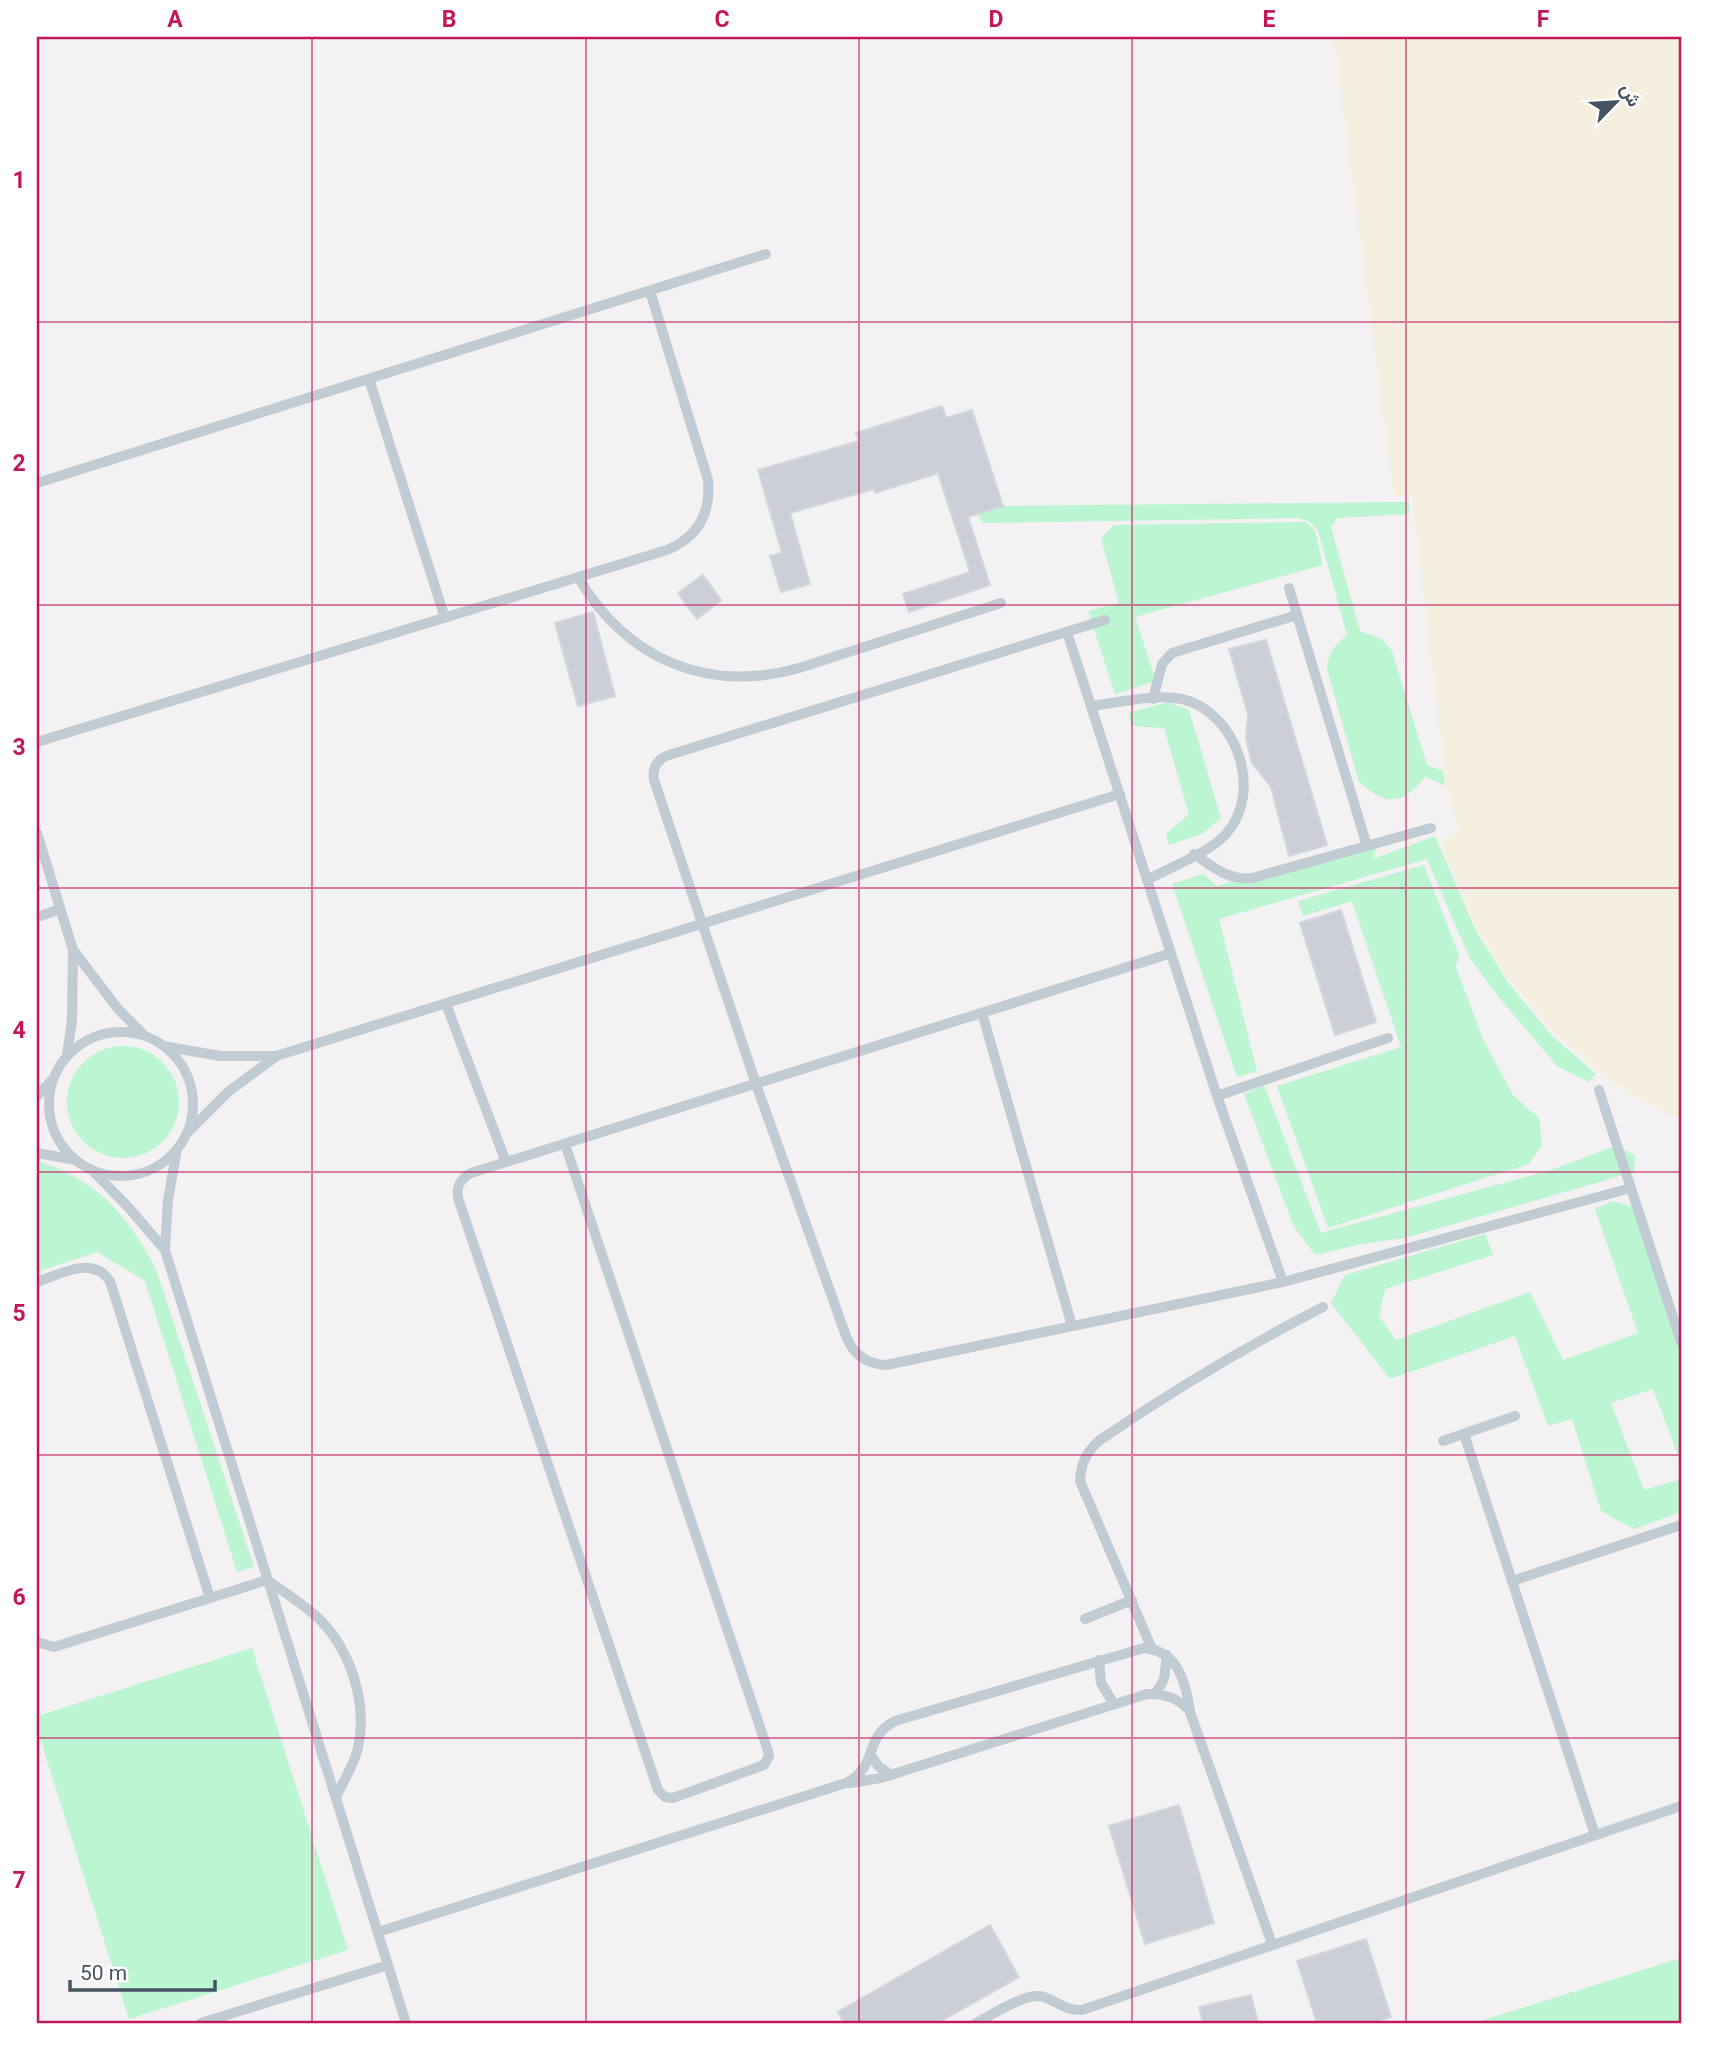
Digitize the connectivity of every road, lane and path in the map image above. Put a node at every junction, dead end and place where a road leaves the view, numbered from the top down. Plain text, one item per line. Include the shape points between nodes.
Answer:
1 (766, 254) dead end
2 (650, 291) junction
3 (369, 379) junction
4 (37, 483) edge
5 (578, 577) junction
6 (1289, 588) dead end
7 (1001, 603) dead end
8 (1297, 615) junction
9 (446, 618) junction
10 (1105, 620) dead end
11 (1067, 632) junction
12 (1153, 699) junction
13 (1091, 706) junction
14 (37, 742) edge
15 (1120, 794) junction
16 (1431, 828) dead end
17 (37, 833) edge
18 (1367, 846) junction
19 (1195, 855) junction
20 (1147, 880) junction
21 (60, 909) junction
22 (37, 916) edge
23 (702, 924) junction
24 (73, 950) junction
25 (1171, 953) junction
26 (446, 1004) junction
27 (982, 1013) junction
28 (144, 1035) junction
29 (1388, 1038) dead end
30 (163, 1045) junction
31 (67, 1055) junction
32 (276, 1056) junction
33 (53, 1078) junction
34 (756, 1084) junction
35 (1599, 1090) dead end
36 (37, 1096) edge
37 (1217, 1096) junction
38 (187, 1133) junction
39 (565, 1144) junction
40 (177, 1149) junction
41 (37, 1153) edge
42 (76, 1160) junction
43 (506, 1162) junction
44 (90, 1169) junction
45 (1631, 1188) junction
46 (165, 1250) junction
47 (37, 1282) edge
48 (1283, 1282) junction
49 (1323, 1307) dead end
50 (1072, 1326) junction
51 (1681, 1342) edge
52 (1515, 1416) dead end
53 (1464, 1434) junction
54 (1443, 1441) dead end
55 (1681, 1525) edge
56 (267, 1580) junction
57 (1512, 1581) junction
58 (210, 1598) junction
59 (1132, 1600) junction
60 (1085, 1619) dead end
61 (37, 1642) edge
62 (1152, 1649) junction
63 (1167, 1655) junction
64 (1099, 1660) junction
65 (1156, 1693) junction
66 (1114, 1704) junction
67 (1190, 1712) junction
68 (871, 1756) junction
69 (892, 1775) junction
70 (846, 1783) junction
71 (335, 1797) junction
72 (1681, 1806) edge
73 (1595, 1835) junction
74 (378, 1932) junction
75 (1272, 1944) junction
76 (388, 1965) junction
77 (201, 2023) edge
78 (406, 2023) edge
79 (976, 2023) edge

1 - 2 lane
2 - 3 lane
2 - 5 lane via 708,480 708,505 698,528 679,545
3 - 4 lane
3 - 9 lane
5 - 7 lane via 600,611 645,650 700,673 740,677 780,673
5 - 9 lane
6 - 8 lane
8 - 12 lane via 1172,653 1162,664
8 - 18 lane
9 - 14 lane
10 - 11 lane
11 - 13 lane
11 - 23 lane via 659,760 654,780
12 - 13 lane
12 - 19 lane via 1194,703 1212,713 1227,729 1238,757 1244,790 1235,823
13 - 15 lane
15 - 20 lane
15 - 23 lane
16 - 18 lane
17 - 21 lane
18 - 19 lane via 1243,879 1225,875
19 - 20 lane
20 - 25 lane
21 - 22 lane
21 - 24 lane
23 - 26 lane
23 - 34 lane
24 - 28 lane
24 - 31 lane
25 - 27 lane
25 - 37 lane
26 - 32 lane
26 - 43 lane
27 - 34 lane
27 - 50 lane
28 - 30 lane
28 - 31 lane via 103,1034 83,1041
29 - 37 lane
30 - 32 lane via 220,1056
30 - 38 lane via 187,1076 192,1114
31 - 33 lane
32 - 38 lane via 228,1092
33 - 36 lane
33 - 42 lane via 49,1096 54,1131
34 - 39 lane
34 - 50 lane via 849,1344 861,1357 886,1365
35 - 45 lane
37 - 48 lane
38 - 40 lane
39 - 43 lane
39 - 43 lane via 768,1751 767,1761 759,1768 673,1798 658,1790 459,1201 457,1188 465,1177
40 - 44 lane via 163,1163 137,1174
40 - 46 lane
41 - 42 lane
42 - 44 lane
44 - 46 lane
45 - 48 lane
45 - 51 lane
46 - 56 lane
47 - 58 lane via 83,1267 105,1274 110,1281
48 - 50 lane
49 - 59 lane via 1197,1376 1090,1448 1080,1481
52 - 53 lane
53 - 54 lane
53 - 57 lane
55 - 57 lane
56 - 58 lane
56 - 71 lane
56 - 71 lane via 316,1616 334,1636 355,1682 361,1722 358,1749
57 - 73 lane
58 - 61 lane via 54,1647
59 - 60 lane
59 - 62 lane
62 - 63 lane
62 - 64 lane
63 - 65 lane via 1164,1679
63 - 67 lane via 1180,1670
64 - 66 lane via 1101,1684
64 - 68 lane via 895,1721 875,1738
65 - 66 lane
65 - 67 lane via 1175,1699
66 - 69 lane
67 - 75 lane
68 - 69 lane
68 - 70 lane via 862,1772
69 - 70 lane
70 - 74 lane
71 - 74 lane
72 - 73 lane
73 - 75 lane
74 - 76 lane
75 - 79 lane via 1082,2010 1034,1996
76 - 77 lane
76 - 78 lane

